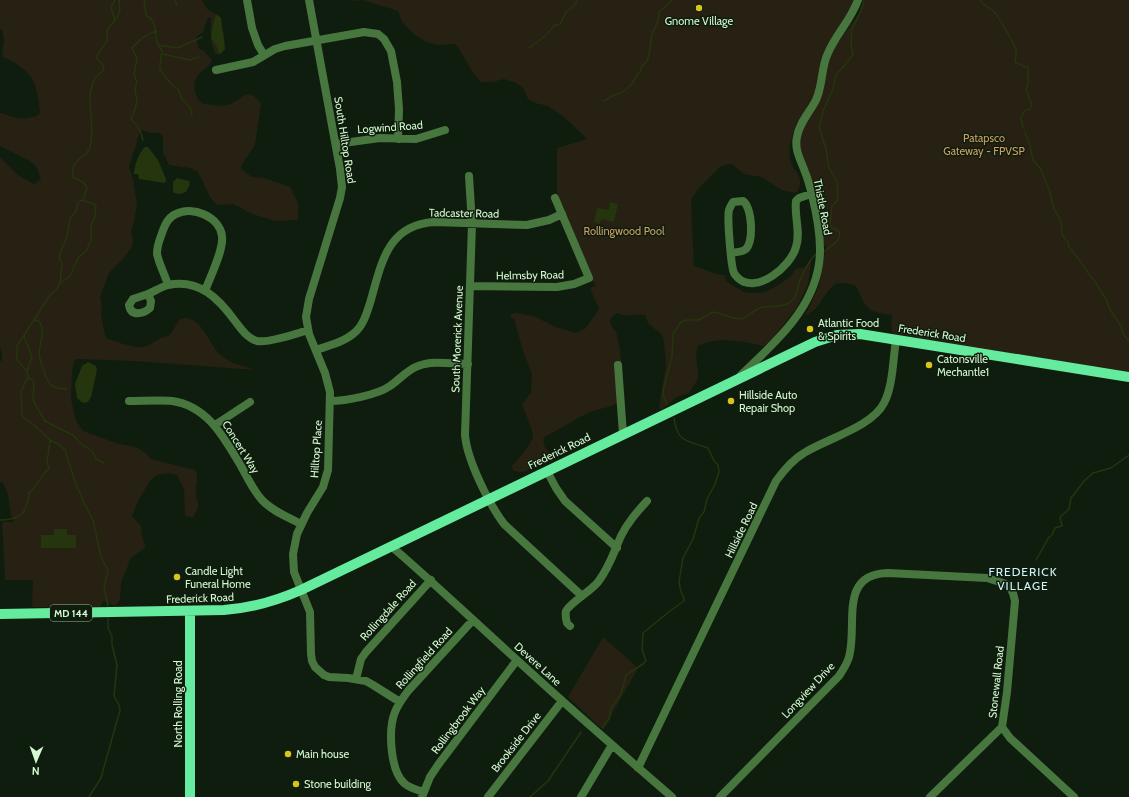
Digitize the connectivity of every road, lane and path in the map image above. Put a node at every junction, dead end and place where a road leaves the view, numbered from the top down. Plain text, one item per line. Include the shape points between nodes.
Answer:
1 (247, 0) edge
2 (309, 0) edge
3 (858, 0) edge
4 (316, 40) junction
5 (264, 54) junction
6 (216, 70) dead end
7 (445, 130) dead end
8 (398, 138) junction
9 (336, 144) junction
10 (469, 176) dead end
11 (812, 194) junction
12 (555, 198) dead end
13 (562, 214) junction
14 (472, 224) junction
15 (731, 253) junction
16 (168, 286) junction
17 (470, 286) junction
18 (205, 291) junction
19 (148, 294) dead end
20 (308, 330) junction
21 (896, 340) junction
22 (316, 350) junction
23 (468, 364) junction
24 (618, 364) dead end
25 (1129, 377) edge
26 (735, 381) junction
27 (129, 401) dead end
28 (330, 401) junction
29 (250, 402) dead end
30 (215, 425) junction
31 (623, 434) junction
32 (547, 471) junction
33 (488, 499) junction
34 (647, 501) dead end
35 (301, 524) junction
36 (391, 546) junction
37 (616, 548) junction
38 (431, 580) junction
39 (1010, 588) joint
40 (301, 590) junction
41 (582, 596) junction
42 (190, 611) junction
43 (0, 614) edge
44 (473, 620) junction
45 (570, 626) dead end
46 (517, 660) junction
47 (356, 679) junction
48 (562, 700) junction
49 (400, 702) junction
50 (1002, 727) junction
51 (612, 745) junction
52 (638, 768) junction
53 (423, 794) edge
54 (190, 797) edge
55 (488, 797) edge
56 (581, 797) edge
57 (672, 797) edge
58 (720, 797) edge
59 (930, 797) edge
60 (1074, 797) edge

1 - 5 street via 252,28
2 - 4 street, South Hilltop Road
3 - 11 street, Thistle Road via 849,20 831,45 817,98 797,137 797,152
4 - 5 street via 285,46
4 - 8 street via 364,32 378,34 384,39 390,51 397,82
4 - 9 street, South Hilltop Road
5 - 6 street via 253,62
7 - 8 street, Logwind Road via 423,137
8 - 9 street, Logwind Road
9 - 20 street, South Hilltop Road via 341,180 340,198 309,299 306,317
10 - 14 street, South Morerick Avenue
11 - 15 street via 799,198 796,202 798,242 791,258 780,271 760,282 742,281 734,274
11 - 26 street, Thistle Road via 820,253 816,277 806,303 772,346
12 - 13 street
13 - 14 street, Tadcaster Road via 527,225
13 - 17 street, Helmsby Road via 589,278 557,288
14 - 17 street, South Morerick Avenue
14 - 22 street, Tadcaster Road via 426,222 396,237 387,250 366,315 359,328 349,337
15 - 15 street via 729,210 734,202 743,200 750,217 748,245 743,251
16 - 18 street via 183,284
16 - 18 street via 158,254 158,243 163,229 171,218 189,211 214,220 222,235 221,248
16 - 19 street
17 - 23 street, South Morerick Avenue
18 - 20 street via 222,304 243,332 252,339 268,341
20 - 22 street, South Hilltop Road
21 - 25 main road, Frederick Road / MD 144
21 - 26 main road, Frederick Road / MD 144 via 847,334 827,337
21 - 52 street, Hillside Road via 889,389 879,410 861,424 805,452 790,464 776,481
22 - 28 street, Hilltop Place via 328,382
23 - 28 street via 419,365 388,387 352,399
23 - 33 street, South Morerick Avenue via 466,444
24 - 31 street
26 - 31 main road, Frederick Road / MD 144
27 - 30 street, Concert Way via 183,404 201,412
28 - 35 street, Hilltop Place via 326,480
29 - 30 street
30 - 35 street, Concert Way via 261,499 273,509
31 - 32 main road, Frederick Road / MD 144
32 - 33 main road, Frederick Road / MD 144
32 - 37 street via 565,502
33 - 36 main road, Frederick Road / MD 144
33 - 41 street, South Morerick Avenue via 504,524
34 - 37 street via 628,524
35 - 40 street, Hilltop Place via 293,554 294,572
36 - 38 street, Devere Lane
36 - 40 main road, Frederick Road / MD 144
37 - 41 street via 600,580
38 - 44 street, Devere Lane
38 - 47 street, Rollingdale Road via 366,652
39 - 50 street, Stonewall Road via 1015,601
39 - 58 street, Longview Drive via 998,581 975,577 888,573 866,578 854,595 851,648 844,669
40 - 42 main road, Frederick Road / MD 144 via 250,608
40 - 47 street, Hilltop Place via 310,612 311,654 315,667 329,677
41 - 45 street via 566,610 565,617
42 - 43 main road, Frederick Road / MD 144
42 - 54 main road, North Rolling Road
44 - 46 street, Devere Lane
44 - 49 street, Rollingfield Road
46 - 48 street, Devere Lane
46 - 53 street, Rollingbrook Way via 438,765
47 - 49 street, Hilltop Place via 373,685
48 - 51 street, Devere Lane
48 - 55 street, Brookside Drive
49 - 53 street, Rollingfield Road via 392,720 391,731 396,770 404,783
50 - 59 street
50 - 60 street, Stonewall Road via 1010,738
51 - 52 street, Devere Lane
51 - 56 street
52 - 57 street, Devere Lane

